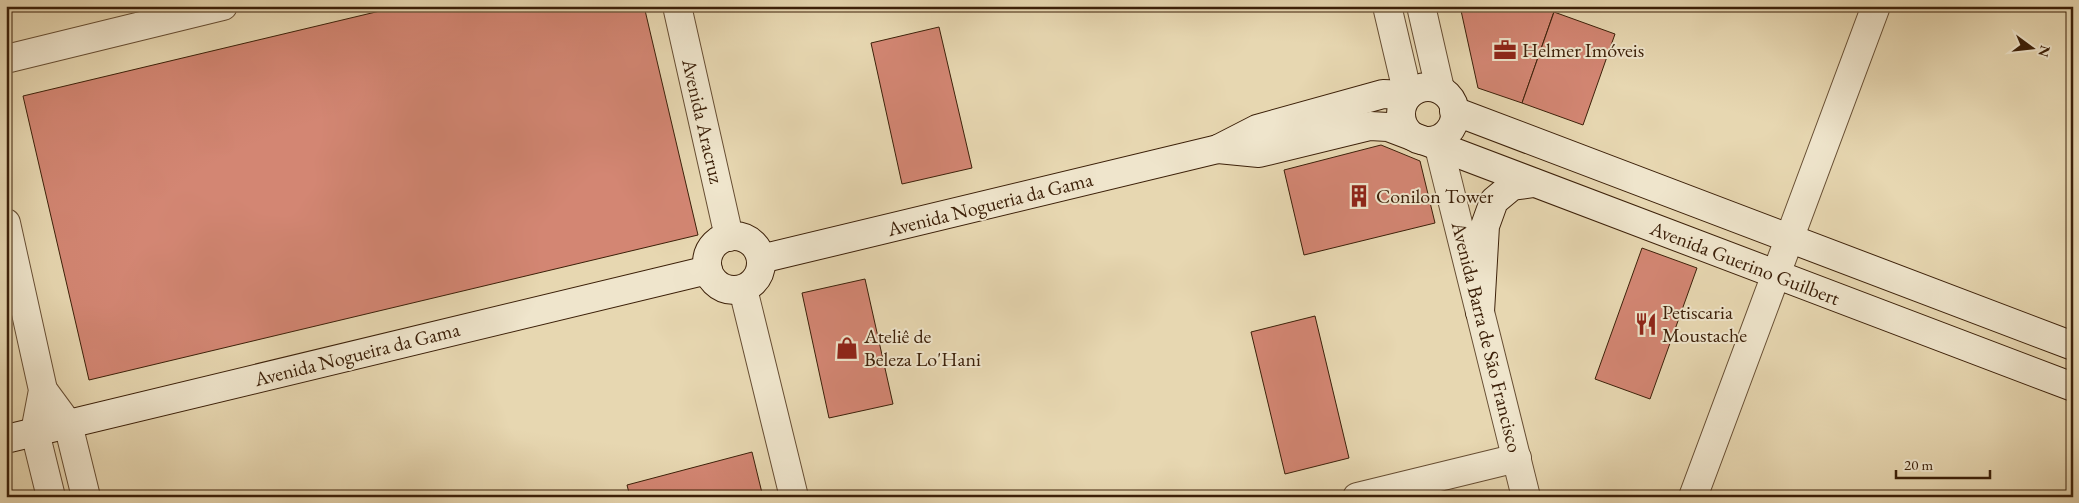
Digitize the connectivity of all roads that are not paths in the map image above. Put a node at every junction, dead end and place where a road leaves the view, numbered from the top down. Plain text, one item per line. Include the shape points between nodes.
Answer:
1 (223, 6) edge
2 (677, 6) edge
3 (1387, 6) edge
4 (1421, 6) edge
5 (1876, 6) edge
6 (6, 59) edge
7 (1408, 95) junction
8 (1447, 100) junction
9 (1429, 143) junction
10 (1218, 149) junction
11 (1534, 183) junction
12 (6, 223) edge
13 (729, 237) junction
14 (1789, 238) junction
15 (761, 260) junction
16 (708, 270) junction
17 (1776, 274) junction
18 (744, 289) junction
19 (1480, 312) junction
20 (2073, 346) edge
21 (2073, 387) edge
22 (43, 390) junction
23 (68, 424) junction
24 (35, 432) junction
25 (6, 439) edge
26 (1517, 458) junction
27 (51, 497) edge
28 (86, 497) edge
29 (794, 497) edge
30 (1357, 497) edge
31 (1526, 497) edge
32 (1693, 497) edge

1 - 6 main road
2 - 13 main road, Avenida Aracruz
3 - 7 main road
4 - 8 main road
5 - 14 main road
7 - 8 main road via 1423,87
7 - 9 main road via 1401,111 1404,128
7 - 10 main road, Avenida Nogueria da Gama via 1383,94 1257,129
8 - 9 main road via 1450,128 1444,135 1427,141
8 - 14 main road, Avenida Guerino Guilbert
9 - 10 main road, Avenida Nogueria da Gama via 1388,127 1370,126 1259,153
9 - 11 main road, Avenida Guerino Guilbert
9 - 19 main road, Avenida Barra de São Francisco
10 - 15 main road, Avenida Nogueria da Gama
11 - 17 main road, Avenida Guerino Guilbert
11 - 19 main road via 1512,186 1494,201 1485,226
12 - 22 main road
13 - 15 main road via 738,236 753,244
13 - 16 main road via 721,240 710,253
14 - 17 main road
14 - 20 main road, Avenida Guerino Guilbert
15 - 18 main road via 757,277
16 - 18 main road via 726,289
16 - 23 main road, Avenida Nogueira da Gama
17 - 21 main road, Avenida Guerino Guilbert
17 - 32 main road
18 - 29 main road
19 - 26 main road, Avenida Barra de São Francisco
22 - 23 main road
22 - 24 main road
23 - 24 main road, Avenida Nogueira da Gama
23 - 28 main road
24 - 25 main road, Avenida Nogueira da Gama
24 - 27 main road
26 - 30 main road
26 - 31 main road, Avenida Barra de São Francisco

